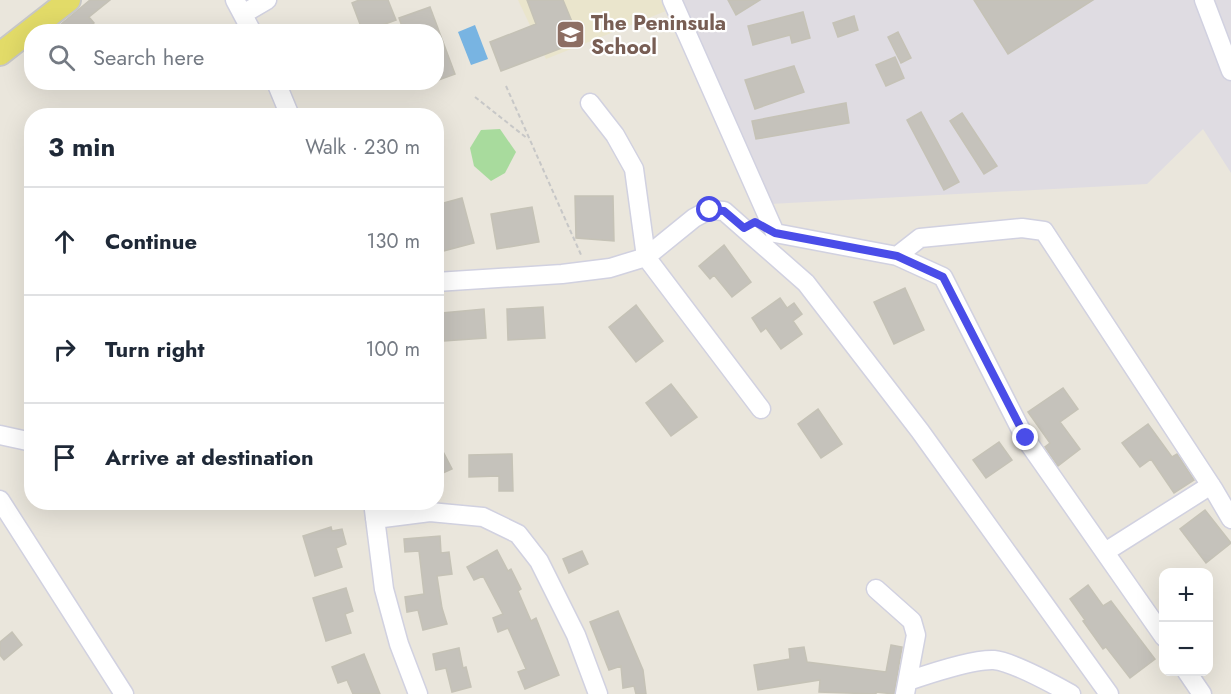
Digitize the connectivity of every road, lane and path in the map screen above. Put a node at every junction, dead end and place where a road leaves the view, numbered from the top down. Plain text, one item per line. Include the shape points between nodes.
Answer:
1 (69, 0) edge
2 (267, 0) edge
3 (672, 0) edge
4 (1204, 0) edge
5 (239, 7) edge
6 (38, 24) edge
7 (248, 24) edge
8 (24, 35) edge
9 (0, 54) edge
10 (1231, 71) edge
11 (506, 86) dead end
12 (279, 90) edge
13 (475, 97) dead end
14 (590, 103) dead end
15 (287, 108) edge
16 (530, 140) junction
17 (744, 228) junction
18 (775, 233) junction
19 (897, 256) junction
20 (646, 257) junction
21 (588, 271) junction
22 (444, 281) edge
23 (762, 409) dead end
24 (0, 435) edge
25 (24, 440) edge
26 (1210, 485) junction
27 (0, 500) edge
28 (374, 511) edge
29 (1231, 519) edge
30 (1105, 552) junction
31 (876, 589) dead end
32 (1159, 630) edge
33 (1190, 676) edge
34 (907, 688) edge
35 (124, 694) edge
36 (418, 694) edge
37 (598, 694) edge
38 (1071, 694) edge
39 (1109, 694) edge
40 (1202, 694) edge

1 - 6 main road
2 - 5 street
3 - 18 street
4 - 10 street
5 - 7 street
8 - 9 main road
11 - 16 path
12 - 15 street
13 - 16 path
14 - 20 street via 615,135 634,169
16 - 21 path
17 - 18 street via 755,222
17 - 20 street via 724,211 710,210 694,218
17 - 39 street via 806,283 920,431
18 - 19 street
19 - 26 street via 920,238 1022,228 1044,231
19 - 30 street via 943,277 1026,438
20 - 21 street
20 - 23 street
21 - 22 street
24 - 25 street
26 - 29 street
26 - 30 street
27 - 35 street
28 - 36 street via 384,588
28 - 37 street via 483,518 518,534 539,561 576,635
30 - 32 street
31 - 34 street via 912,621 916,635
33 - 40 street
34 - 38 street via 944,669 994,660

